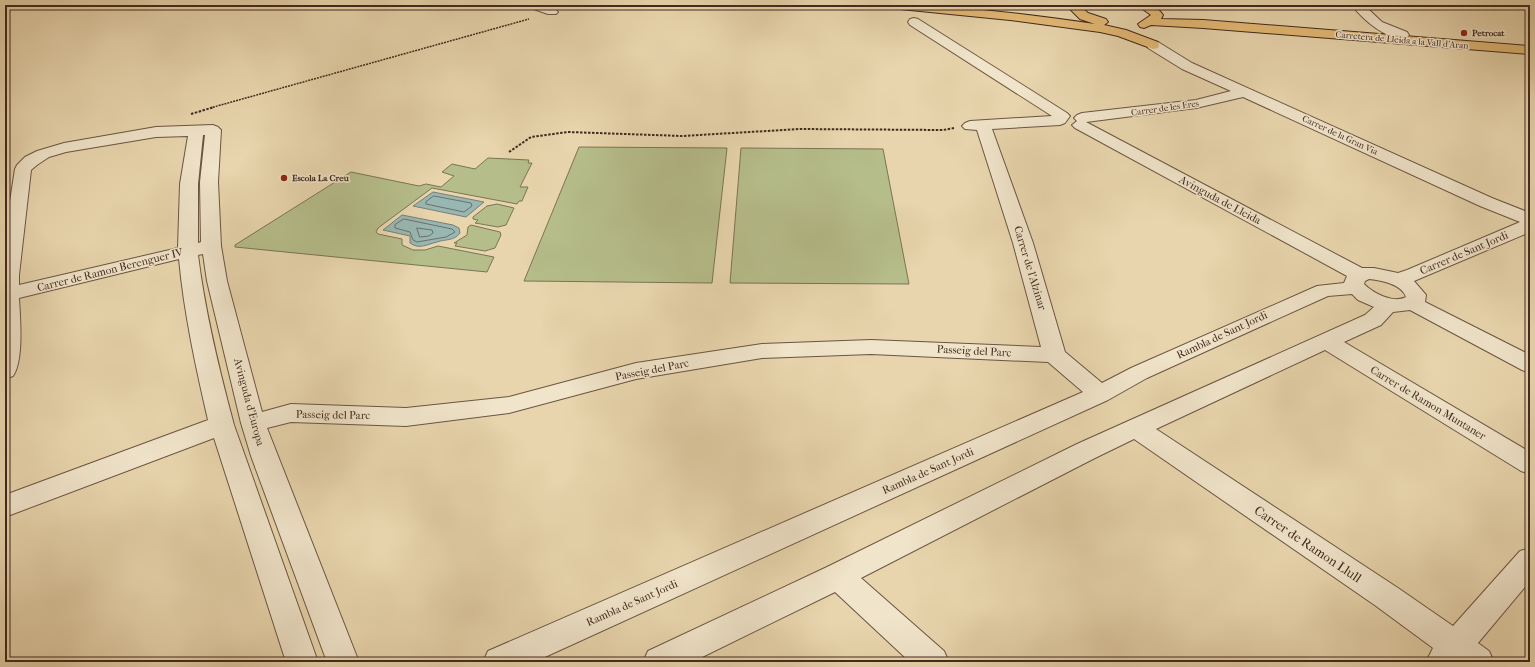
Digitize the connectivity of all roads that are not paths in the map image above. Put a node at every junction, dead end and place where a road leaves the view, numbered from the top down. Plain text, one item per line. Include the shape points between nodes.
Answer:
1 (532, 5) edge
2 (879, 5) edge
3 (890, 5) edge
4 (962, 5) edge
5 (1077, 5) edge
6 (1358, 5) edge
7 (1147, 6) edge
8 (936, 7) edge
9 (1026, 7) dead end
10 (552, 12) road end
11 (1206, 19) junction
12 (1092, 20) junction
13 (1369, 20) junction
14 (914, 22) junction
15 (1147, 23) junction
16 (1112, 24) junction
17 (1274, 29) junction
18 (1360, 31) junction
19 (1403, 35) junction
20 (1150, 42) junction
21 (1530, 44) edge
22 (1530, 50) edge
23 (1246, 92) junction
24 (1061, 118) junction
25 (1081, 122) junction
26 (198, 126) junction
27 (1530, 220) edge
28 (1530, 224) edge
29 (211, 246) junction
30 (188, 251) junction
31 (1397, 279) junction
32 (1358, 282) junction
33 (9, 294) junction
34 (1401, 304) junction
35 (1326, 341) junction
36 (1054, 355) junction
37 (1530, 365) edge
38 (5, 371) edge
39 (1100, 394) junction
40 (253, 423) junction
41 (222, 425) junction
42 (1136, 428) junction
43 (1530, 464) edge
44 (5, 506) edge
45 (1530, 560) edge
46 (838, 576) junction
47 (1459, 657) edge
48 (302, 662) edge
49 (343, 662) edge
50 (499, 662) edge
51 (659, 662) edge
52 (933, 662) edge

1 - 10 street
2 - 14 main road
3 - 8 main road
4 - 9 main road
5 - 12 main road via 1078,13
6 - 13 street
7 - 11 main road, Carretera de Lleida a la Vall d'Aran via 1186,17
7 - 15 main road via 1157,15 1156,19
8 - 12 main road via 1033,12
8 - 14 main road via 914,14
8 - 20 main road via 1100,28
11 - 17 main road, Carretera de Lleida a la Vall d'Aran
11 - 18 main road via 1264,20
12 - 16 main road
13 - 18 street via 1369,27
13 - 19 street
14 - 24 street
15 - 16 main road, Carretera de Lleida a la Vall d'Aran
15 - 17 main road, Carretera de Lleida a la Vall d'Aran
15 - 20 main road via 1142,31
16 - 20 main road
17 - 22 main road, Carretera de Lleida a la Vall d'Aran
18 - 19 main road
19 - 21 main road
20 - 23 street, Carrer de la Gran Via via 1187,66
23 - 25 street, Carrer de les Eres via 1196,104
23 - 27 street, Carrer de la Gran Via
24 - 25 street via 1069,125
24 - 36 street, Carrer de l'Alzinar via 976,126 1023,243
25 - 32 street, Avinguda de Lleida
26 - 29 street, Avinguda d'Europa via 209,182
26 - 30 street via 188,184
26 - 33 street via 64,148 42,154 31,161 23,169 9,275
28 - 31 street, Carrer de Sant Jordi via 1424,271
29 - 30 street, Carrer de Ramon Berenguer IV
29 - 40 street, Avinguda d'Europa via 217,281
30 - 33 street, Carrer de Ramon Berenguer IV
30 - 41 street via 192,287
31 - 32 street, Rambla de Sant Jordi via 1376,274
31 - 34 street via 1416,295 1416,300
32 - 34 street, Avinguda de Lleida via 1370,298
32 - 39 street, Rambla de Sant Jordi via 1324,290 1237,328
33 - 38 street via 9,341
34 - 35 street
34 - 37 street
35 - 42 street
35 - 43 street, Carrer de Ramon Muntaner
36 - 39 street
36 - 40 street, Passeig del Parc via 871,347 762,351 636,371 509,405 406,417 291,413
39 - 50 street, Rambla de Sant Jordi
40 - 49 street, Avinguda d'Europa
41 - 44 street
41 - 48 street
42 - 46 street
42 - 47 street, Carrer de Ramon Llull via 1387,597
45 - 47 street
46 - 51 street
46 - 52 street

